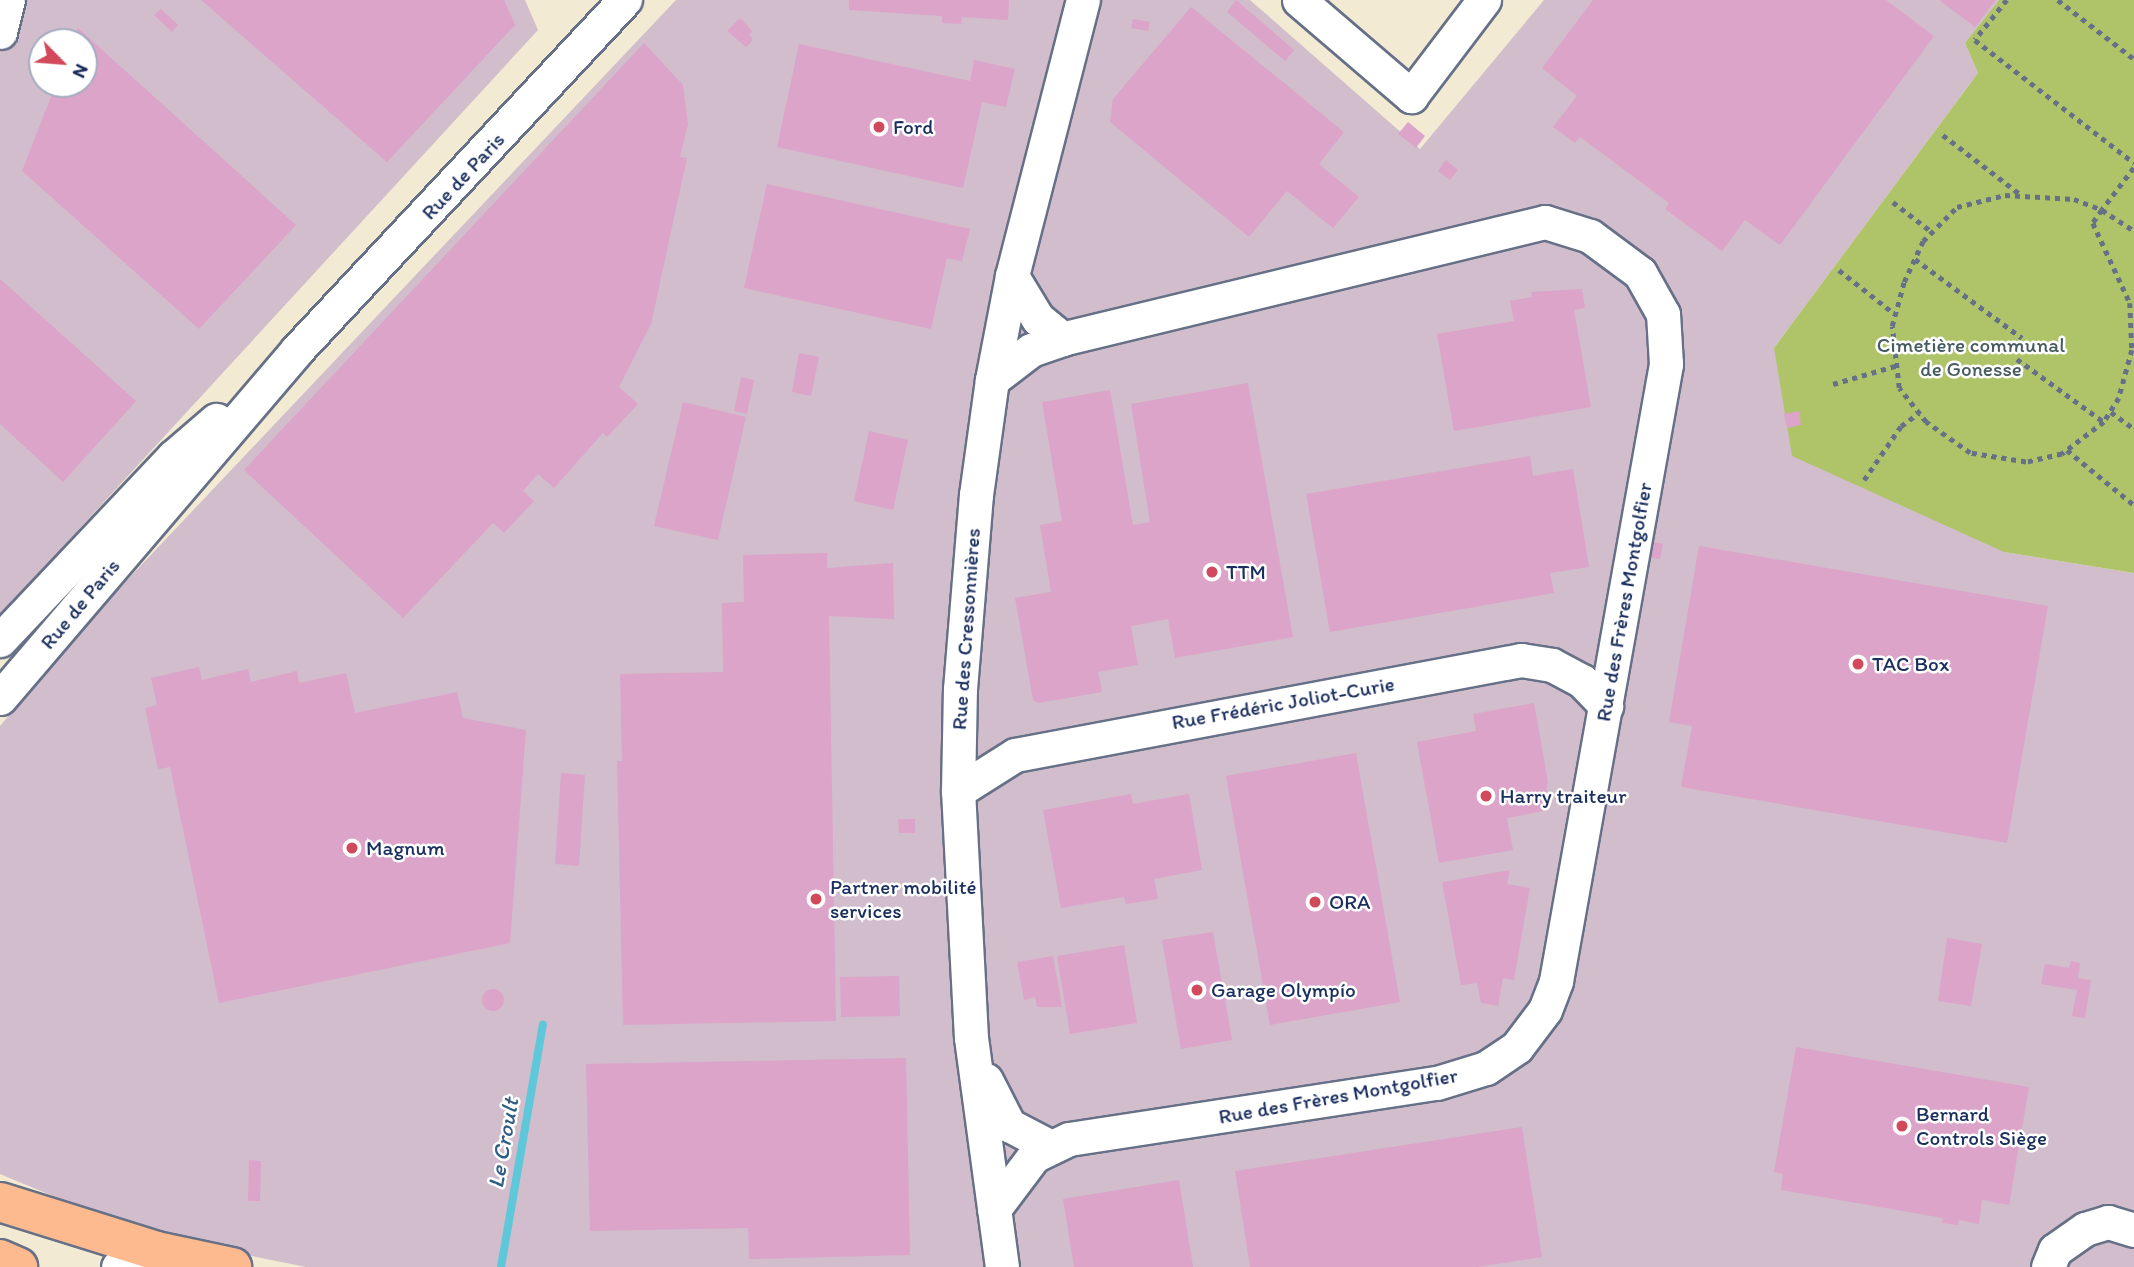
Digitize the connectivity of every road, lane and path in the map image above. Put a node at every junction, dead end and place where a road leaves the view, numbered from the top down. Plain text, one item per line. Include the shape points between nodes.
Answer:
1 (8, 0) edge
2 (625, 0) edge
3 (1083, 0) edge
4 (1299, 0) edge
5 (1485, 0) edge
6 (2007, 0) edge
7 (2058, 0) edge
8 (0, 32) edge
9 (2134, 59) edge
10 (1943, 135) dead end
11 (2134, 165) edge
12 (2022, 196) junction
13 (1893, 202) dead end
14 (2102, 210) junction
15 (2134, 231) edge
16 (1933, 232) junction
17 (1915, 260) junction
18 (1839, 270) dead end
19 (1012, 276) junction
20 (1895, 314) junction
21 (2133, 336) edge
22 (2022, 338) dead end
23 (1063, 339) junction
24 (297, 350) junction
25 (2017, 359) dead end
26 (1895, 366) junction
27 (992, 380) junction
28 (1833, 384) dead end
29 (2110, 412) junction
30 (1919, 413) junction
31 (2104, 422) junction
32 (2134, 429) edge
33 (2067, 450) junction
34 (1864, 480) dead end
35 (2134, 505) edge
36 (0, 639) edge
37 (0, 698) edge
38 (1606, 706) junction
39 (958, 790) junction
40 (971, 1038) junction
41 (1049, 1146) junction
42 (13, 1208) edge
43 (995, 1209) junction
44 (2134, 1230) edge
45 (0, 1259) edge
46 (18, 1267) edge
47 (118, 1267) edge
48 (154, 1267) edge
49 (232, 1267) edge
50 (1002, 1267) edge
51 (2048, 1267) edge

1 - 8 street
2 - 24 street, Rue de Paris
3 - 19 street, Rue des Cressonnières
4 - 5 street via 1412,96
6 - 11 path via 1975,40
7 - 9 path
10 - 12 path
11 - 14 path
12 - 14 path via 2074,200
12 - 16 path via 2005,195 1956,207
13 - 16 path
14 - 15 path
14 - 21 path via 2093,223 2130,303
16 - 17 path
17 - 20 path
17 - 22 path
18 - 20 path
19 - 23 street via 1038,319
19 - 27 street, Rue des Cressonnières
20 - 26 path
21 - 29 path via 2122,386
23 - 27 street, Rue des Frères Montgolfier via 1031,350
23 - 38 street, Rue des Frères Montgolfier via 1545,222 1573,228 1623,257 1640,273 1663,314 1665,364
24 - 36 street, Rue de Paris via 173,457
24 - 37 street, Rue de Paris
25 - 31 path
26 - 28 path
26 - 30 path via 1899,388
27 - 39 street, Rue des Cressonnières via 976,495 960,689
29 - 31 path
29 - 32 path
30 - 33 path via 1970,453 2026,462
30 - 34 path via 1901,426
31 - 33 path
33 - 35 path
38 - 39 street, Rue Frédéric Joliot-Curie via 1582,681 1552,665 1521,660 1015,755
38 - 41 street, Rue des Frères Montgolfier via 1556,981 1545,1010 1517,1047 1486,1068 1437,1083 1069,1139
39 - 40 street, Rue des Cressonnières
40 - 41 street via 993,1103 1009,1125
40 - 43 street, Rue des Cressonnières
41 - 43 street, Rue des Frères Montgolfier via 1016,1176
42 - 48 street
42 - 49 main road
43 - 50 street, Rue des Cressonnières
44 - 51 street via 2108,1222 2085,1229 2055,1250
45 - 46 main road
47 - 48 street

